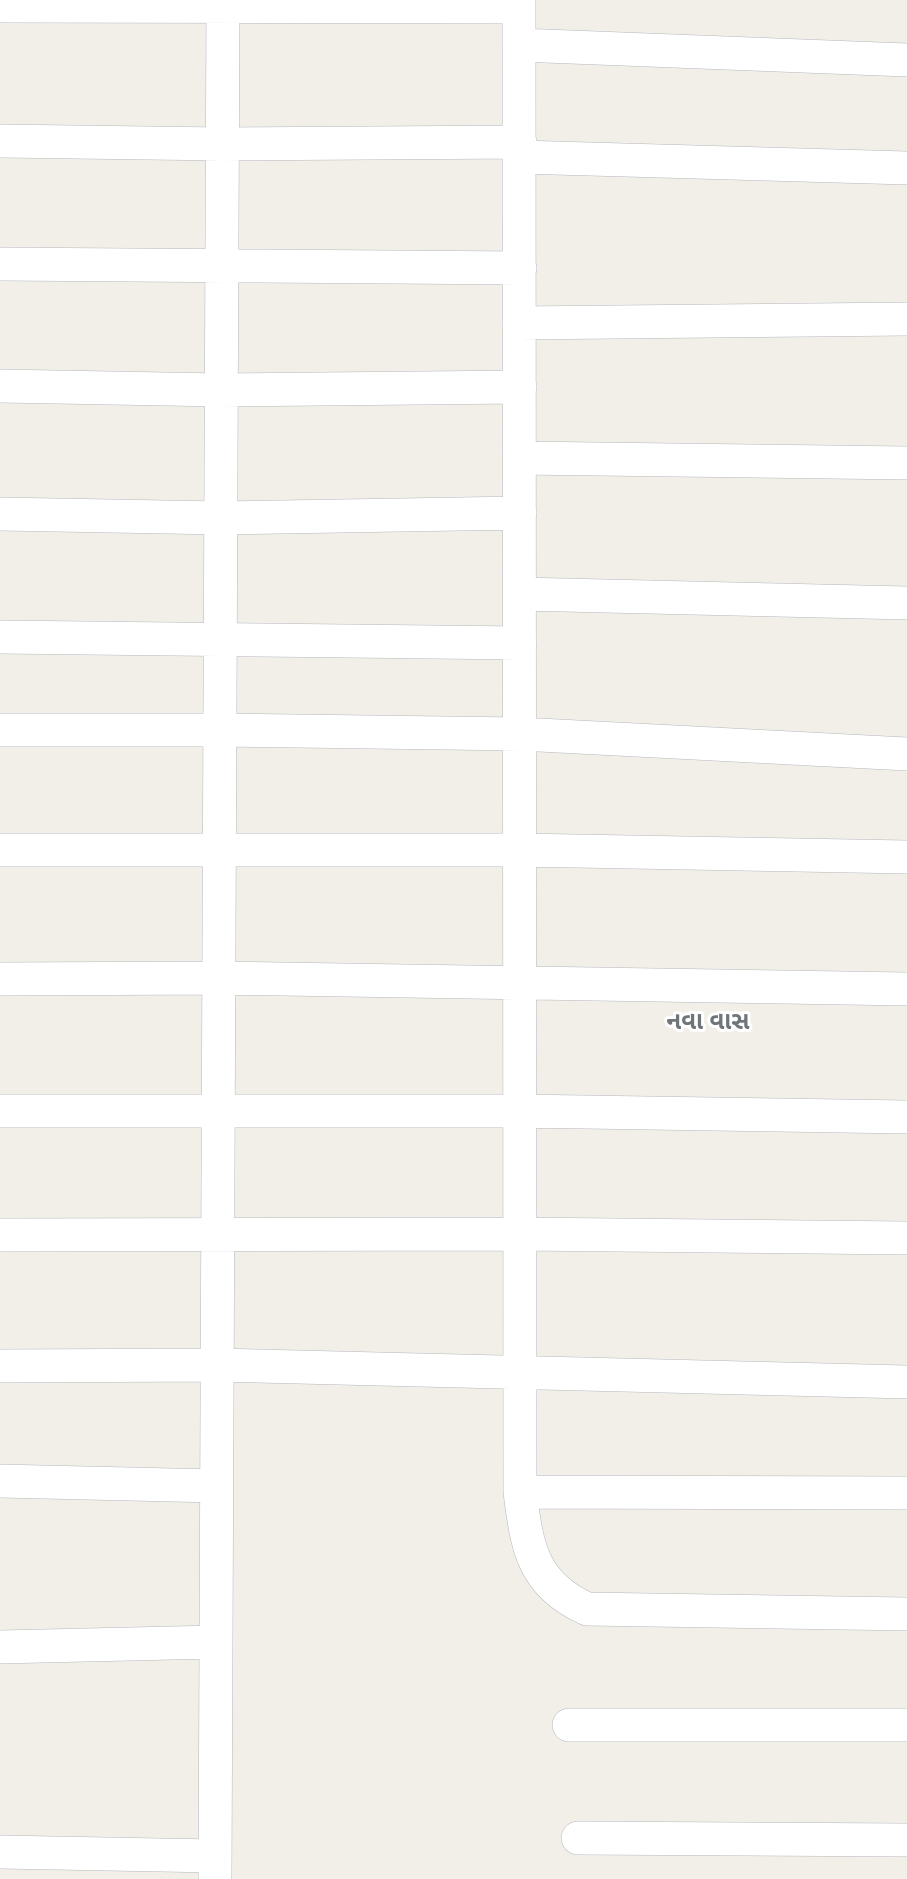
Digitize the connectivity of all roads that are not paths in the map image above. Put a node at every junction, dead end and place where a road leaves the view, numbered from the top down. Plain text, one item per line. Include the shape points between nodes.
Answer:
1 (223, 3) edge
2 (519, 4) edge
3 (0, 6) edge
4 (519, 45) junction
5 (907, 60) edge
6 (0, 141) edge
7 (222, 144) junction
8 (520, 149) junction
9 (907, 168) edge
10 (0, 264) edge
11 (222, 265) junction
12 (520, 268) junction
13 (907, 320) edge
14 (519, 323) junction
15 (0, 386) edge
16 (520, 387) junction
17 (221, 390) junction
18 (520, 458) junction
19 (907, 463) edge
20 (520, 513) junction
21 (0, 514) edge
22 (221, 518) junction
23 (520, 594) junction
24 (907, 603) edge
25 (0, 637) edge
26 (220, 640) junction
27 (520, 642) junction
28 (0, 730) edge
29 (220, 730) junction
30 (520, 734) junction
31 (907, 754) edge
32 (219, 849) junction
33 (0, 850) edge
34 (520, 850) junction
35 (907, 857) edge
36 (219, 978) junction
37 (0, 979) edge
38 (520, 982) junction
39 (907, 989) edge
40 (0, 1111) edge
41 (520, 1111) junction
42 (218, 1112) junction
43 (907, 1117) edge
44 (217, 1234) junction
45 (520, 1234) junction
46 (0, 1235) edge
47 (907, 1239) edge
48 (217, 1365) junction
49 (0, 1366) edge
50 (520, 1373) junction
51 (907, 1382) edge
52 (0, 1481) edge
53 (216, 1486) junction
54 (520, 1492) junction
55 (907, 1493) edge
56 (907, 1614) edge
57 (216, 1642) junction
58 (0, 1647) edge
59 (569, 1725) dead end
60 (907, 1725) edge
61 (578, 1838) dead end
62 (907, 1840) edge
63 (0, 1852) edge
64 (215, 1867) edge

1 - 2 street
1 - 3 street
1 - 7 street
2 - 4 street
4 - 5 street
4 - 8 street
6 - 7 street
7 - 8 street
7 - 11 street
8 - 9 street
8 - 12 street
10 - 11 street
11 - 12 street
11 - 17 street
12 - 14 street
13 - 14 street
14 - 16 street
15 - 17 street
16 - 17 street
16 - 18 street
17 - 22 street
18 - 19 street
18 - 20 street
20 - 22 street
20 - 23 street
21 - 22 street
22 - 26 street
23 - 24 street
23 - 27 street
25 - 26 street
26 - 27 street
26 - 29 street
27 - 30 street
28 - 29 street
29 - 30 street
29 - 32 street
30 - 31 street
30 - 34 street
32 - 33 street
32 - 34 street
32 - 36 street
34 - 35 street
34 - 38 street
36 - 37 street
36 - 38 street
36 - 42 street
38 - 39 street
38 - 41 street
40 - 42 street
41 - 42 street
41 - 43 street
41 - 45 street
42 - 44 street
44 - 45 street
44 - 46 street
44 - 48 street
45 - 47 street
45 - 50 street
48 - 49 street
48 - 50 street
48 - 53 street
50 - 51 street
50 - 54 street
52 - 53 street
53 - 57 street
54 - 55 street
54 - 56 street via 526,1542 538,1571 555,1591 587,1609
57 - 58 street
57 - 64 street
59 - 60 street
61 - 62 street
63 - 64 street

